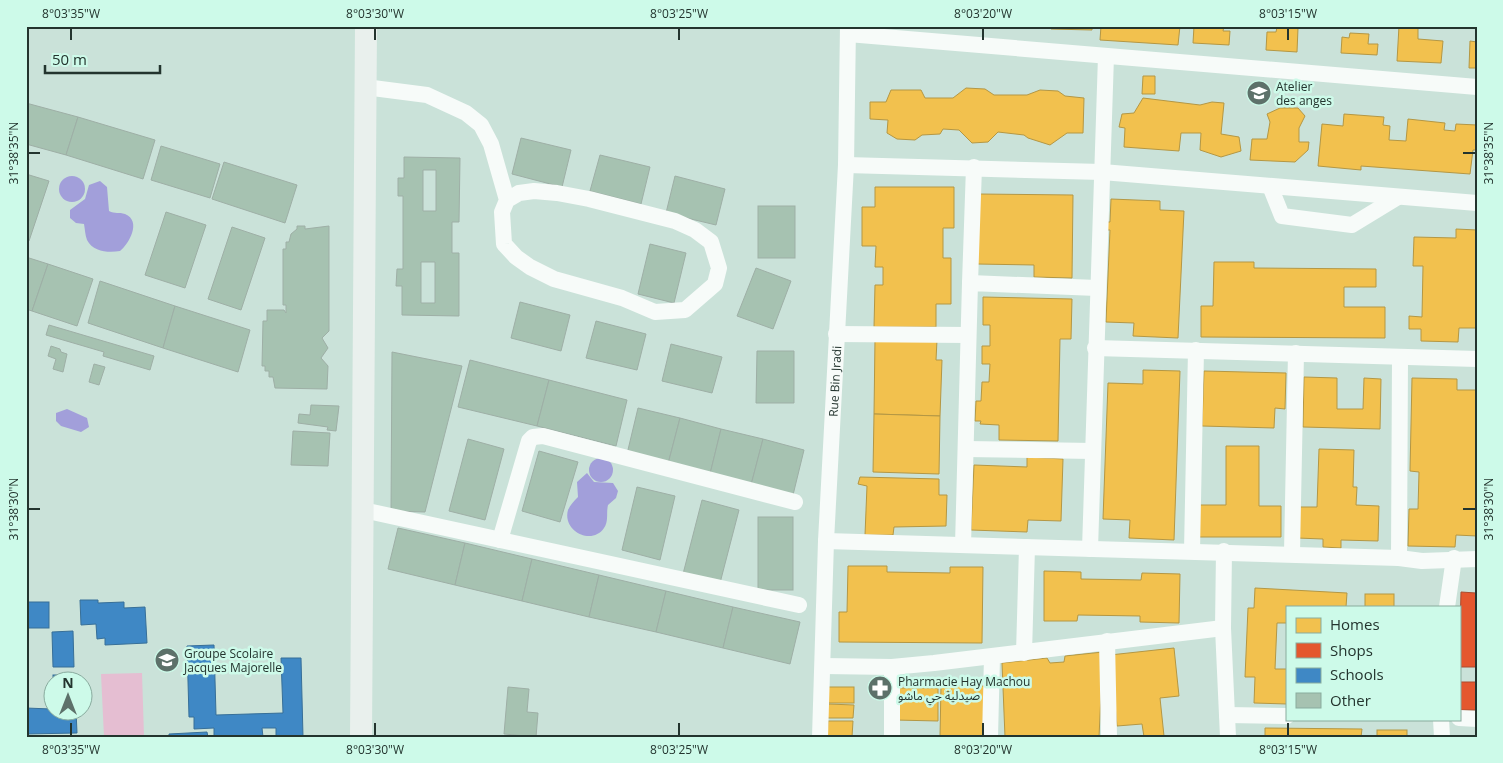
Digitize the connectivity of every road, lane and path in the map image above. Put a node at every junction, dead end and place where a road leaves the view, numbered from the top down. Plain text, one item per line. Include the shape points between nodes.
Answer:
1 (366, 26) edge
2 (848, 30) edge
3 (1106, 56) junction
4 (365, 87) junction
5 (1477, 87) edge
6 (846, 165) junction
7 (974, 167) junction
8 (1102, 172) junction
9 (1270, 186) junction
10 (1398, 196) junction
11 (507, 200) junction
12 (1477, 203) edge
13 (970, 282) junction
14 (1097, 288) junction
15 (836, 334) junction
16 (968, 335) junction
17 (1095, 348) junction
18 (1196, 350) junction
19 (1296, 353) junction
20 (1400, 358) junction
21 (1477, 359) edge
22 (966, 449) junction
23 (1093, 452) junction
24 (795, 502) dead end
25 (363, 510) junction
26 (500, 540) junction
27 (826, 540) junction
28 (963, 545) junction
29 (1027, 547) junction
30 (1090, 549) junction
31 (1192, 550) junction
32 (1224, 551) junction
33 (1292, 553) junction
34 (1398, 558) junction
35 (1454, 558) junction
36 (1477, 558) edge
37 (799, 605) dead end
38 (1447, 606) edge
39 (1223, 628) junction
40 (1107, 641) junction
41 (1024, 653) junction
42 (992, 657) junction
43 (824, 666) junction
44 (892, 667) junction
45 (1227, 715) junction
46 (1286, 716) edge
47 (1460, 718) edge
48 (1477, 719) edge
49 (1441, 720) edge
50 (361, 737) edge
51 (820, 737) edge
52 (892, 737) edge
53 (990, 737) edge
54 (1109, 737) edge
55 (1228, 737) edge
56 (1442, 737) edge

1 - 4 street
2 - 3 street
2 - 6 street, Rue Bin Jradi
3 - 5 street
3 - 8 street
4 - 11 street via 427,95 466,112 480,125 491,144
4 - 25 street
6 - 7 street
6 - 15 street, Rue Bin Jradi
7 - 8 street
7 - 13 street
8 - 9 street
8 - 14 street
9 - 10 street
9 - 10 street via 1282,216 1352,225
10 - 12 street
11 - 11 street via 502,212 504,244 516,257 554,279 622,298 655,312 686,310 715,284 719,268 711,242 675,221 557,193 519,193
13 - 14 street
13 - 16 street
14 - 17 street
15 - 16 street
15 - 27 street, Rue Bin Jradi
16 - 22 street
17 - 18 street
17 - 23 street
18 - 19 street
18 - 31 street
19 - 20 street
19 - 33 street
20 - 21 street
20 - 34 street
22 - 23 street
22 - 28 street
23 - 30 street
24 - 26 street via 543,436 533,437 529,441
25 - 26 street
25 - 50 street
26 - 37 street
27 - 28 street
27 - 43 street, Rue Bin Jradi
28 - 29 street
29 - 30 street
29 - 41 street
30 - 31 street
31 - 32 street
32 - 33 street
32 - 39 street
33 - 34 street
34 - 35 street via 1422,561
35 - 36 street
35 - 38 street
39 - 40 street
39 - 45 street
40 - 41 street
40 - 54 street
41 - 42 street
42 - 44 street
42 - 53 street
43 - 44 street
43 - 51 street, Rue Bin Jradi
44 - 52 street
45 - 46 street
45 - 55 street
47 - 48 street
49 - 56 street

